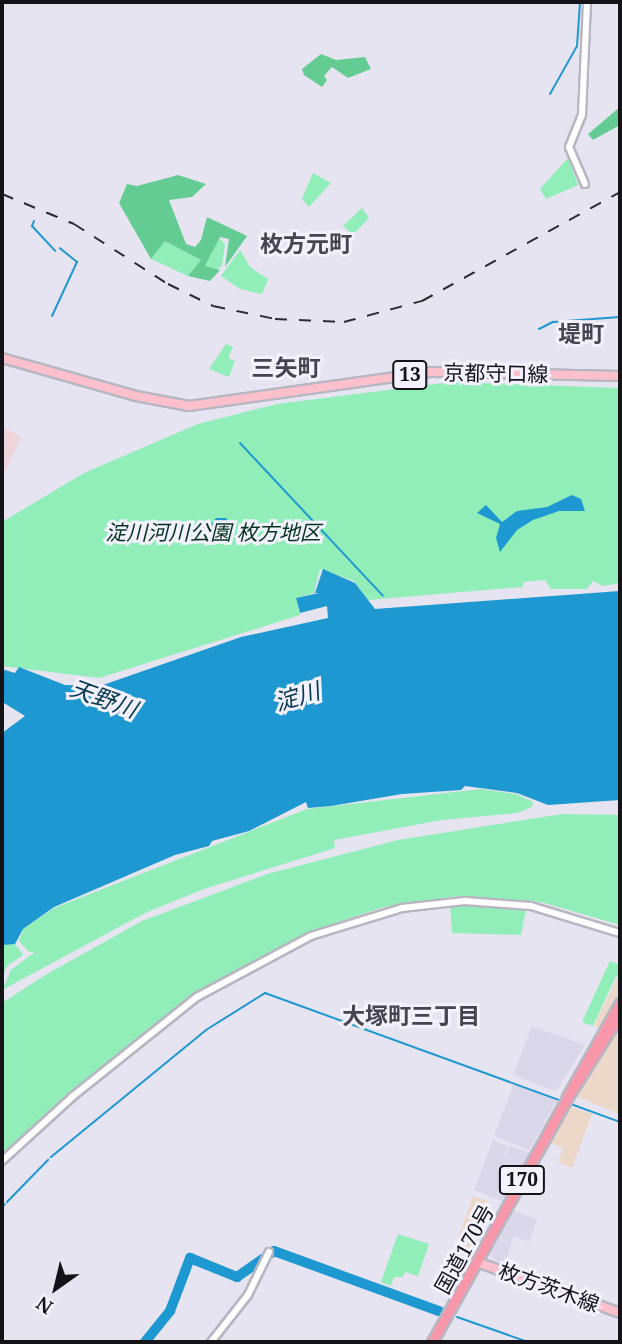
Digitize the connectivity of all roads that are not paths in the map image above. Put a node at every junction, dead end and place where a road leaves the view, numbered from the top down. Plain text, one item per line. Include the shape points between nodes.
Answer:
1 (587, 2) edge
2 (585, 184) dead end
3 (2, 358) edge
4 (620, 376) edge
5 (620, 933) edge
6 (620, 1003) edge
7 (620, 1014) edge
8 (567, 1098) junction
9 (2, 1161) edge
10 (268, 1252) dead end
11 (477, 1262) junction
12 (620, 1313) edge
13 (211, 1342) edge
14 (432, 1342) edge

1 - 2 street via 582,114 569,147
3 - 4 main road, 京都守口線 / 13 via 189,406 432,372
5 - 9 street via 566,913 476,900 402,908 311,936 223,980 166,1020
6 - 8 highway, 国道170号 / 170 via 574,1078
7 - 8 highway, 国道170号 / 170
8 - 11 highway, 国道170号 / 170
10 - 13 street via 248,1295
11 - 12 main road, 枚方茨木線
11 - 14 highway, 国道170号 / 170

